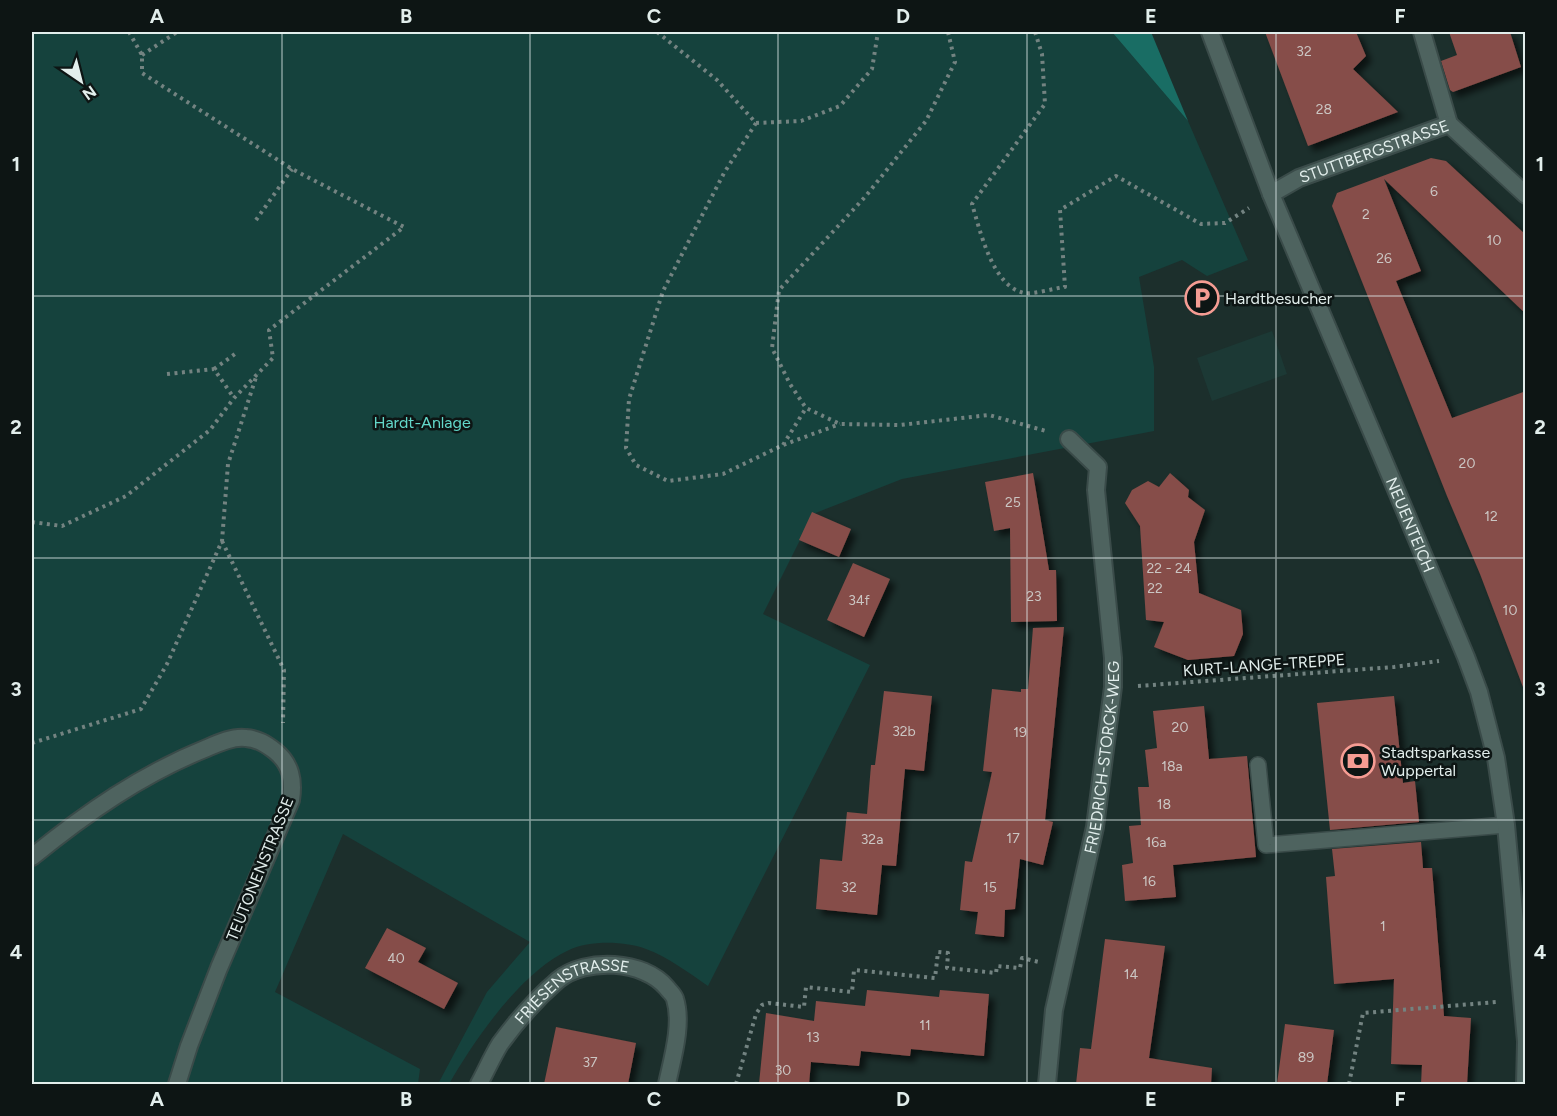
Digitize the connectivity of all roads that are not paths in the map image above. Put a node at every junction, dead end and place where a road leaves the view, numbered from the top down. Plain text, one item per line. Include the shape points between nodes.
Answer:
1 (1210, 32) edge
2 (1422, 32) edge
3 (1449, 124) junction
4 (1271, 194) junction
5 (1526, 195) edge
6 (1070, 439) dead end
7 (1258, 765) dead end
8 (1506, 825) junction
9 (32, 857) edge
10 (1526, 1042) edge
11 (177, 1084) edge
12 (479, 1084) edge
13 (667, 1084) edge
14 (1047, 1084) edge
15 (1525, 1084) edge

1 - 4 street, NEUENTEICH
2 - 3 street
3 - 4 street, STUTTBERGSTRASSE via 1299,178
3 - 5 street, STUTTBERGSTRASSE
4 - 8 street, NEUENTEICH via 1466,657 1496,758
6 - 14 street, FRIEDRICH-STORCK-WEG via 1098,467 1096,490 1113,687 1095,827 1054,1010
7 - 8 lane via 1266,845
8 - 10 street, NEUENTEICH
9 - 11 street, TEUTONENSTRASSE via 131,785 221,742 245,737 264,742 291,771 291,800 219,968
10 - 15 street, NEUENTEICH
12 - 13 street, FRIESENSTRASSE via 500,1045 560,978 608,964 637,969 662,982 675,998 678,1032

